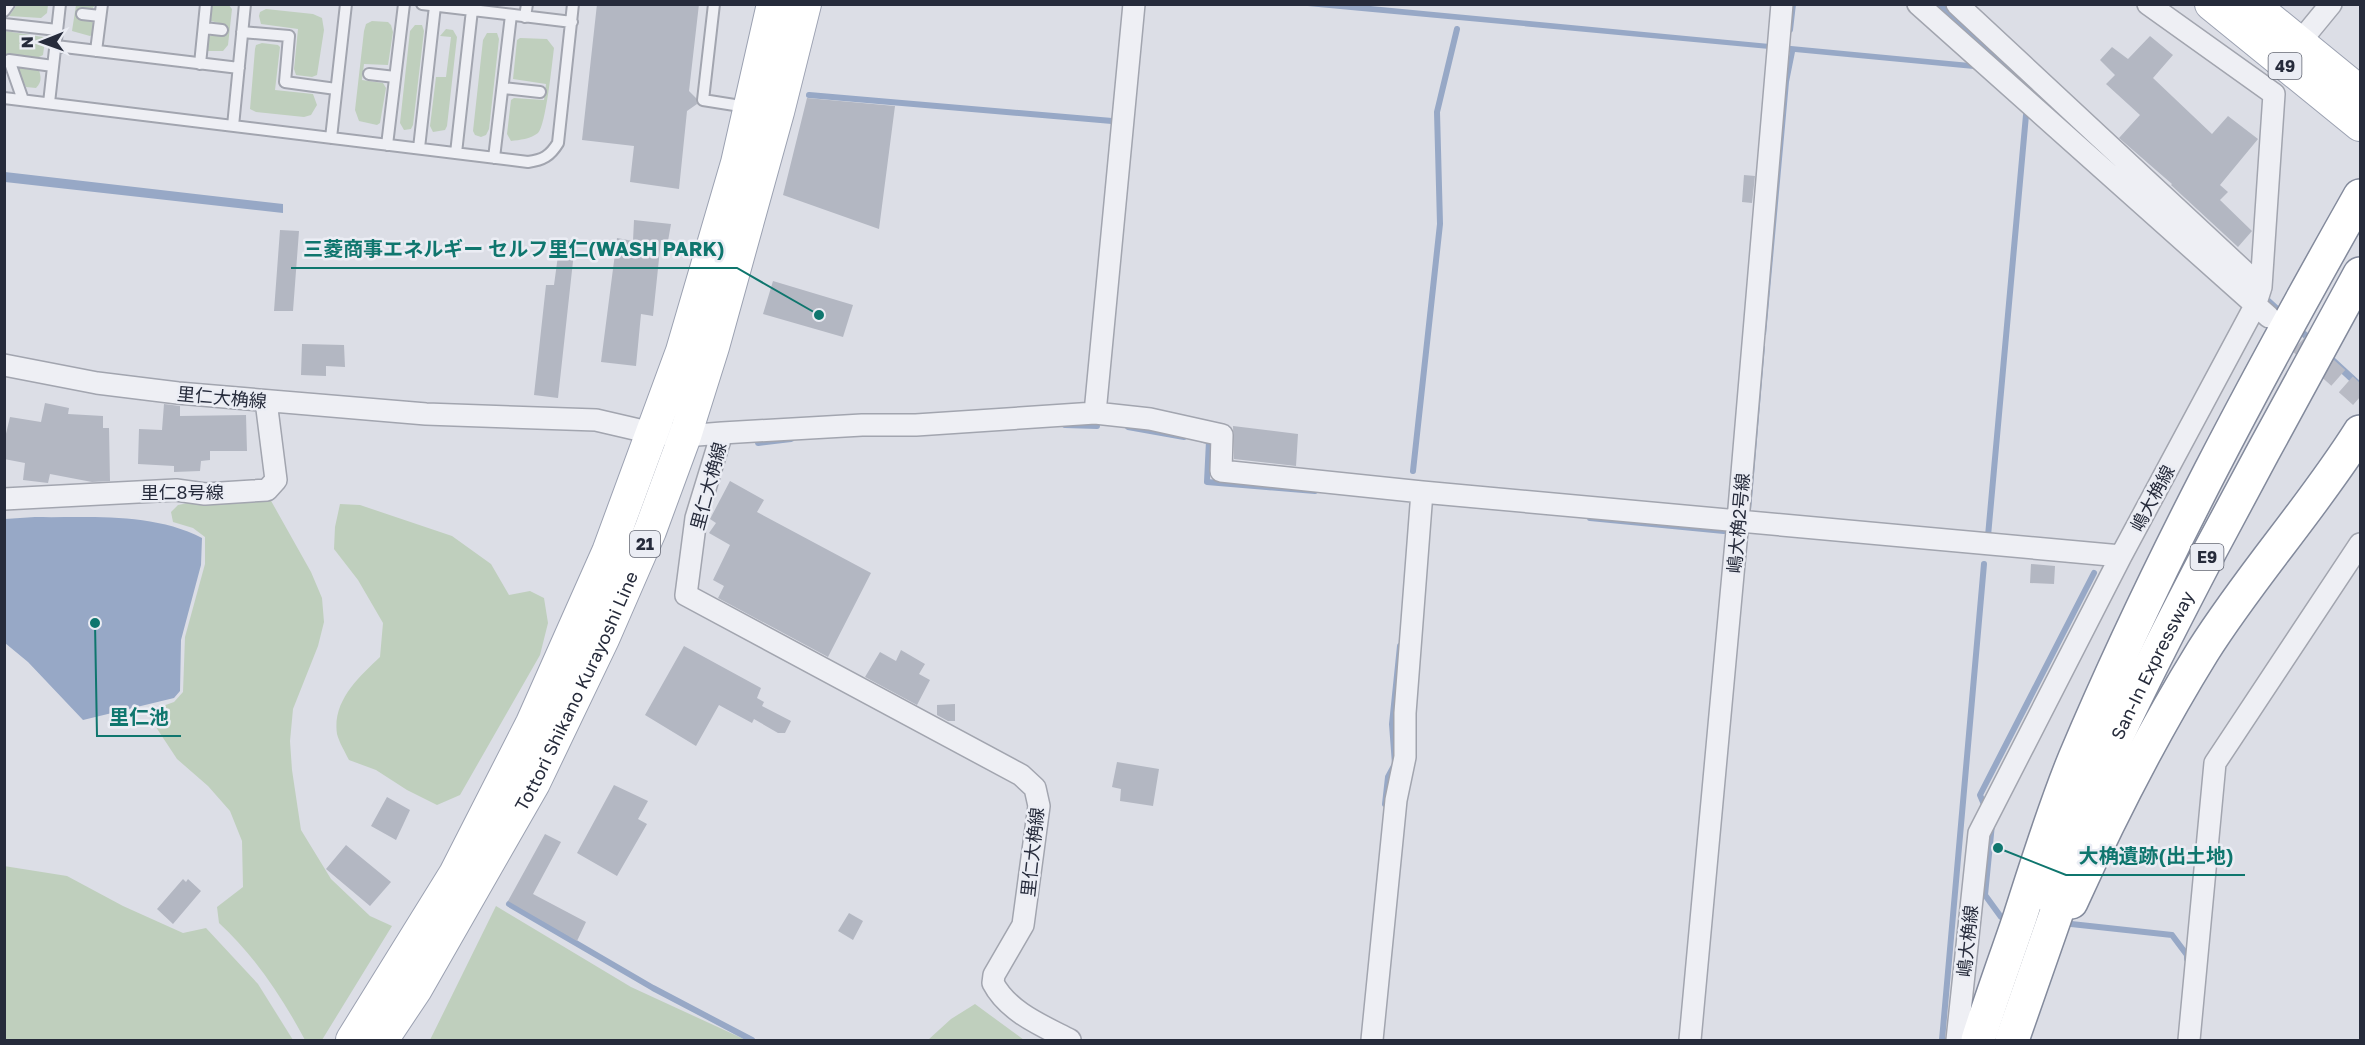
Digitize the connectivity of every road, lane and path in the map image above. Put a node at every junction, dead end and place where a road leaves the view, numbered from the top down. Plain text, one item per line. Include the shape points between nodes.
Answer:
1 (9, 4) edge
2 (60, 4) edge
3 (102, 4) edge
4 (206, 4) edge
5 (245, 4) edge
6 (346, 4) edge
7 (404, 4) edge
8 (527, 4) edge
9 (573, 4) edge
10 (714, 4) edge
11 (773, 4) edge
12 (805, 4) edge
13 (1134, 4) edge
14 (1782, 4) edge
15 (1918, 4) edge
16 (1957, 4) edge
17 (2148, 4) edge
18 (2211, 4) edge
19 (2252, 4) edge
20 (423, 5) edge
21 (435, 6) junction
22 (2323, 6) edge
23 (458, 7) edge
24 (493, 9) edge
25 (472, 10) junction
26 (4, 11) edge
27 (82, 14) dead end
28 (511, 15) junction
29 (100, 16) junction
30 (525, 16) junction
31 (572, 22) junction
32 (4, 24) edge
33 (204, 28) junction
34 (57, 30) junction
35 (222, 30) dead end
36 (242, 32) junction
37 (56, 46) junction
38 (96, 51) junction
39 (200, 63) junction
40 (53, 66) junction
41 (239, 68) junction
42 (2286, 68) junction
43 (369, 74) dead end
44 (395, 77) junction
45 (503, 88) junction
46 (336, 89) junction
47 (540, 92) dead end
48 (2361, 92) edge
49 (4, 98) edge
50 (23, 100) junction
51 (49, 103) junction
52 (750, 108) junction
53 (2361, 125) edge
54 (233, 126) junction
55 (331, 138) junction
56 (387, 145) junction
57 (419, 148) junction
58 (456, 153) junction
59 (494, 158) junction
60 (2361, 196) edge
61 (2361, 274) edge
62 (2361, 300) edge
63 (2262, 303) junction
64 (4, 365) edge
65 (266, 401) junction
66 (1095, 413) junction
67 (2361, 432) edge
68 (652, 433) junction
69 (722, 433) junction
70 (685, 436) junction
71 (1422, 492) junction
72 (4, 499) edge
73 (1738, 520) junction
74 (2361, 544) edge
75 (2121, 556) junction
76 (2071, 848) junction
77 (352, 1041) edge
78 (382, 1041) edge
79 (1070, 1041) edge
80 (1372, 1041) edge
81 (1690, 1041) edge
82 (1957, 1041) edge
83 (1978, 1041) edge
84 (1997, 1041) edge
85 (2012, 1041) edge
86 (2019, 1041) edge
87 (2189, 1041) edge

1 - 26 lane
2 - 34 lane
3 - 29 lane
4 - 33 lane
5 - 36 lane
6 - 46 lane
7 - 44 lane
8 - 30 lane
9 - 31 lane
10 - 52 lane via 703,100
11 - 52 main road, Tottori Shikano Kurayoshi Line / 21
12 - 70 main road, Tottori Shikano Kurayoshi Line / 21 via 720,325
13 - 66 street
14 - 73 street, 嶋大桷2号線
15 - 63 street
16 - 63 street
17 - 42 street
18 - 42 main road, 49
19 - 42 main road, 49
20 - 21 lane
21 - 23 lane
21 - 57 lane
22 - 42 street
23 - 25 lane
24 - 25 lane
24 - 28 lane
25 - 58 lane
27 - 29 lane
28 - 30 lane
28 - 45 lane
29 - 38 lane
30 - 31 lane
31 - 59 lane via 558,143 542,160
32 - 34 lane
33 - 35 lane
33 - 39 lane
34 - 37 lane
36 - 41 lane
36 - 46 lane via 289,36 285,82
37 - 38 lane
37 - 40 lane
38 - 39 lane
39 - 41 lane
40 - 50 lane via 9,60
40 - 51 lane
41 - 54 lane
42 - 48 main road, 49
42 - 53 main road, 49
42 - 63 street, 嶋大桷線
43 - 44 lane
44 - 56 lane
45 - 47 lane
45 - 59 lane
46 - 55 lane
49 - 50 lane
50 - 51 lane
51 - 54 lane
52 - 68 main road, Tottori Shikano Kurayoshi Line / 21 via 682,351
54 - 55 lane
55 - 56 lane
56 - 57 lane
57 - 58 lane
58 - 59 lane
60 - 76 highway via 2279,340 2161,572 2074,760
61 - 76 highway, San-In Expressway / E9 via 2172,623 2118,732
62 - 76 highway, San-In Expressway / E9 via 2186,623
63 - 75 street, 嶋大桷線
64 - 65 street, 里仁大桷線 via 109,384
65 - 68 street, 里仁大桷線 via 426,414 596,420
65 - 72 street, 里仁8号線 via 276,480 267,490 205,494 176,490
66 - 69 street
66 - 71 street via 1150,419 1222,435 1221,471
67 - 76 highway via 2332,478 2204,650 2131,777
68 - 70 street, 里仁大桷線
68 - 77 main road, Tottori Shikano Kurayoshi Line / 21 via 608,552 532,723 455,874
69 - 70 street, 里仁大桷線
69 - 79 street, 里仁大桷線 via 696,518 686,595 1021,776 1035,788 1039,806 1023,925 993,983 998,994 1025,1016
70 - 78 main road, Tottori Shikano Kurayoshi Line / 21 via 622,596 534,783
71 - 73 street
71 - 80 street via 1405,757 1396,800
73 - 75 street
73 - 81 street, 嶋大桷2号線
74 - 87 street via 2215,763
75 - 82 street, 嶋大桷線 via 1979,833
76 - 83 highway
76 - 84 highway, San-In Expressway / E9
76 - 85 highway, San-In Expressway / E9
76 - 86 highway via 2069,908

